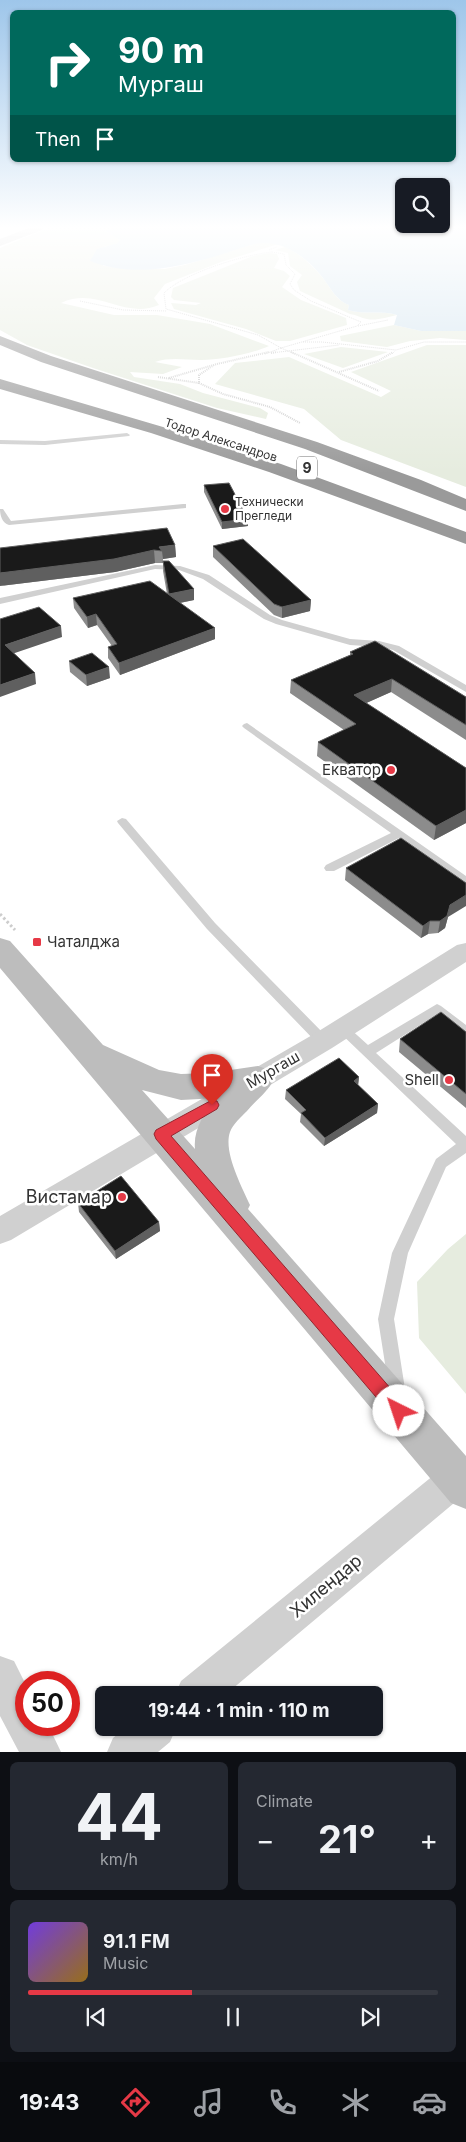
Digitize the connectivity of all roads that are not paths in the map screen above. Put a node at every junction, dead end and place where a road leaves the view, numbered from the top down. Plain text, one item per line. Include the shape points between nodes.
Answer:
1 (0, 340) edge
2 (0, 376) edge
3 (0, 384) edge
4 (122, 399) dead end
5 (154, 413) junction
6 (127, 435) dead end
7 (0, 442) edge
8 (183, 506) dead end
9 (466, 506) edge
10 (0, 511) edge
11 (466, 512) edge
12 (466, 526) edge
13 (466, 538) edge
14 (0, 601) edge
15 (466, 689) edge
16 (247, 726) dead end
17 (122, 821) dead end
18 (399, 834) junction
19 (330, 868) dead end
20 (466, 881) edge
21 (9, 942) edge
22 (466, 951) edge
23 (466, 1032) edge
24 (332, 1035) junction
25 (90, 1051) junction
26 (367, 1052) junction
27 (258, 1079) junction
28 (161, 1134) junction
29 (466, 1145) edge
30 (243, 1229) junction
31 (0, 1231) edge
32 (399, 1411) junction
33 (461, 1483) edge
34 (0, 1674) edge
35 (207, 1686) edge
36 (15, 1703) edge
37 (32, 1736) edge
38 (146, 1736) edge
39 (41, 1752) edge
40 (127, 1752) edge

1 - 9 highway via 46,359 340,456
2 - 5 highway, Тодор Александров / 9
3 - 13 highway via 275,468
4 - 5 highway, Тодор Александров / 9
5 - 11 highway, Тодор Александров / 9 via 331,464
5 - 12 highway, Тодор Александров / 9
6 - 7 lane via 45,443
8 - 10 lane via 9,523
14 - 15 lane via 155,567 180,568 206,577 267,617 350,642 396,648
16 - 18 lane
17 - 24 lane via 211,926
18 - 19 lane
18 - 20 lane
21 - 25 main road
22 - 24 street, Мургаш
23 - 26 lane via 437,1008
24 - 26 lane
24 - 27 street, Мургаш
25 - 27 main road via 142,1077 180,1087
25 - 28 main road
26 - 29 lane
27 - 28 street, Мургаш
27 - 30 main road via 223,1112 210,1137 214,1160
28 - 30 main road
28 - 31 street, Мургаш
29 - 32 lane via 441,1163 400,1253 386,1319
30 - 32 main road
32 - 33 main road
33 - 35 street, Хилендар
34 - 36 street
37 - 39 street
38 - 40 street

